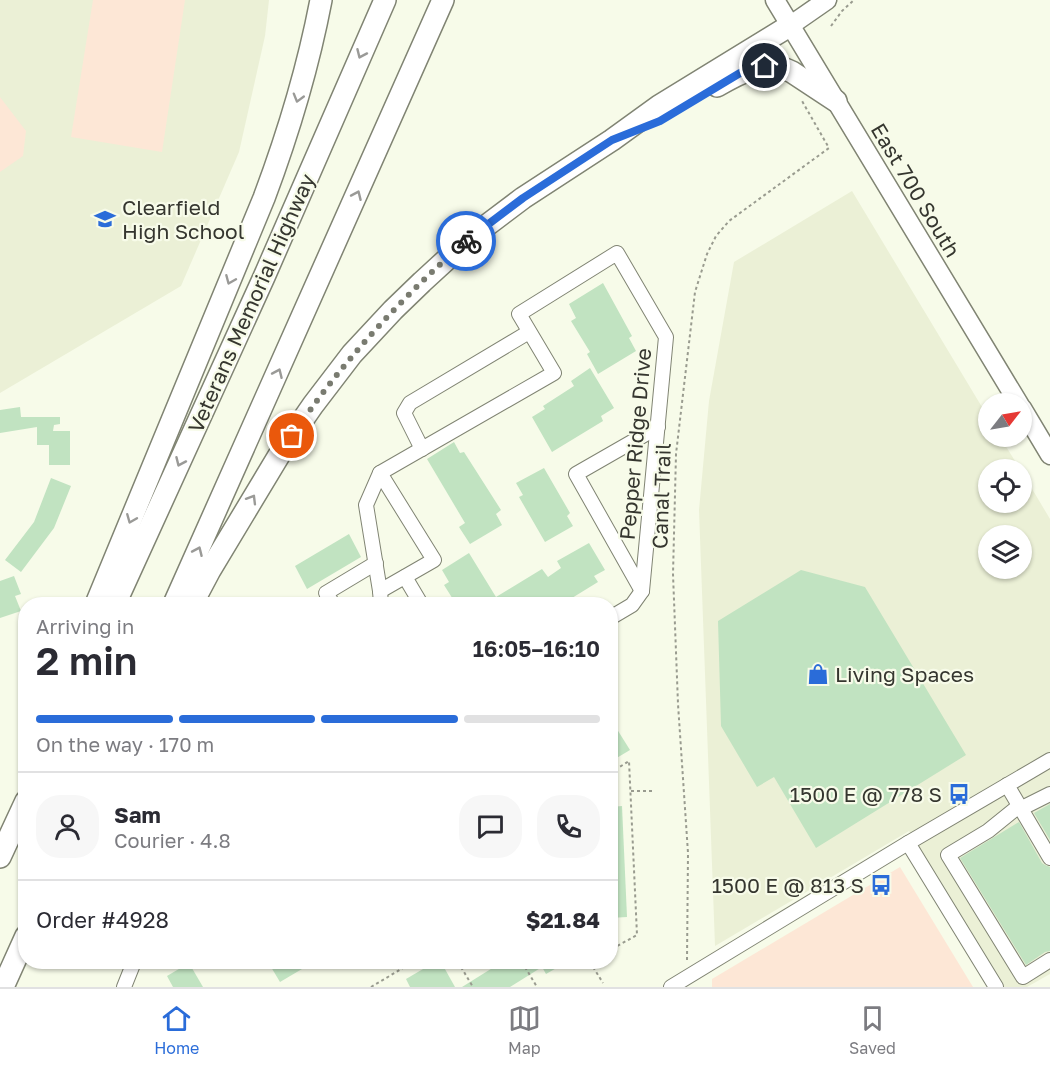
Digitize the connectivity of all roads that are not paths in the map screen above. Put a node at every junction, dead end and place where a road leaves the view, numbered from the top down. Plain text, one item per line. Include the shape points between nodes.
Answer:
1 (321, 0) edge
2 (385, 0) edge
3 (443, 0) edge
4 (775, 0) edge
5 (827, 0) edge
6 (791, 25) junction
7 (836, 101) junction
8 (612, 140) junction
9 (529, 332) junction
10 (1012, 393) edge
11 (1032, 425) edge
12 (658, 428) junction
13 (422, 449) junction
14 (1050, 455) edge
15 (380, 473) junction
16 (375, 563) junction
17 (405, 577) junction
18 (642, 591) junction
19 (99, 597) edge
20 (118, 597) edge
21 (177, 597) edge
22 (196, 597) edge
23 (329, 597) edge
24 (381, 597) edge
25 (382, 597) edge
26 (417, 597) edge
27 (618, 613) edge
28 (1050, 760) edge
29 (1007, 785) junction
30 (1050, 794) edge
31 (1019, 808) junction
32 (18, 818) edge
33 (908, 843) junction
34 (0, 857) edge
35 (1050, 858) edge
36 (18, 954) edge
37 (1050, 960) edge
38 (131, 969) edge
39 (3, 987) edge
40 (124, 987) edge
41 (671, 987) edge
42 (996, 987) edge

1 -> 19 highway via 306,70 264,198
2 -> 20 highway, Veterans Memorial Highway
21 -> 3 highway
4 - 6 main road, East 700 South
5 - 6 main road
6 - 7 main road, East 700 South
6 - 8 highway via 659,106
7 - 8 highway via 784,68 760,67 730,78 660,121
7 - 10 main road, East 700 South
22 -> 8 highway via 288,441 366,339 480,230
9 - 12 street, Pepper Ridge Drive via 519,314 616,253 666,337
9 - 13 street via 410,403 404,413
9 - 13 street, Pepper Ridge Drive via 554,373
11 - 14 main road
12 - 18 street, Pepper Ridge Drive
12 - 18 street via 576,474
13 - 15 street, Pepper Ridge Drive
15 - 16 street via 366,505
15 - 17 street via 434,560
16 - 23 street via 326,593
16 - 24 street
17 - 25 street
17 - 26 street
18 - 27 street via 632,605
28 - 29 street
29 - 31 street
29 - 33 street
30 - 31 street
31 - 35 street
31 - 37 street via 948,855 1023,977
32 - 34 highway
33 - 41 street
33 - 42 street
36 - 39 highway
38 - 40 street

